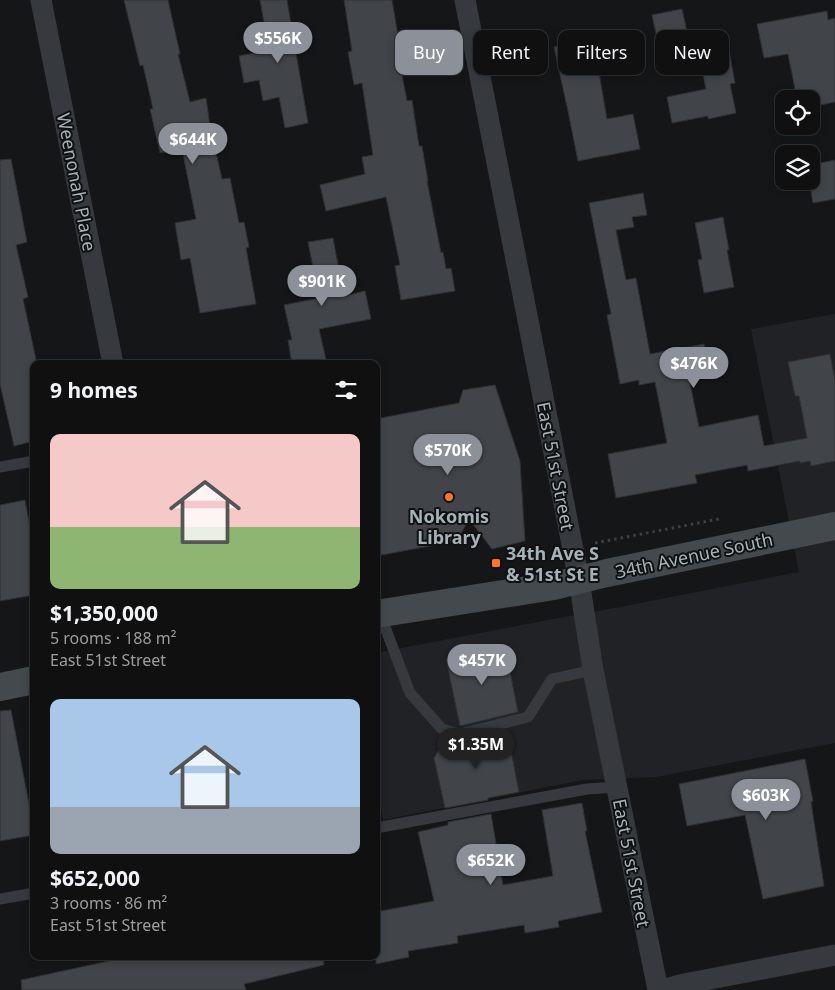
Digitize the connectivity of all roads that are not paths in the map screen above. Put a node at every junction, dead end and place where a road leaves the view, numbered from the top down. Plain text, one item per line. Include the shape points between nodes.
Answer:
1 (41, 0) edge
2 (465, 0) edge
3 (112, 360) edge
4 (30, 462) edge
5 (0, 467) edge
6 (835, 526) edge
7 (578, 580) junction
8 (380, 614) edge
9 (380, 619) edge
10 (593, 670) junction
11 (30, 681) edge
12 (0, 687) edge
13 (617, 787) junction
14 (380, 827) edge
15 (30, 894) edge
16 (0, 899) edge
17 (835, 955) edge
18 (658, 990) edge
19 (662, 990) edge

1 - 3 street, Weenonah Place
2 - 7 street, East 51st Street
4 - 5 lane
6 - 7 street, 34th Avenue South
7 - 8 street, 34th Avenue South
7 - 10 street, East 51st Street
9 - 10 lane via 410,693 442,730 460,734 528,717 552,680
10 - 13 street, East 51st Street
11 - 12 street
13 - 14 lane via 587,789
13 - 18 street, East 51st Street
15 - 16 lane
17 - 19 street

